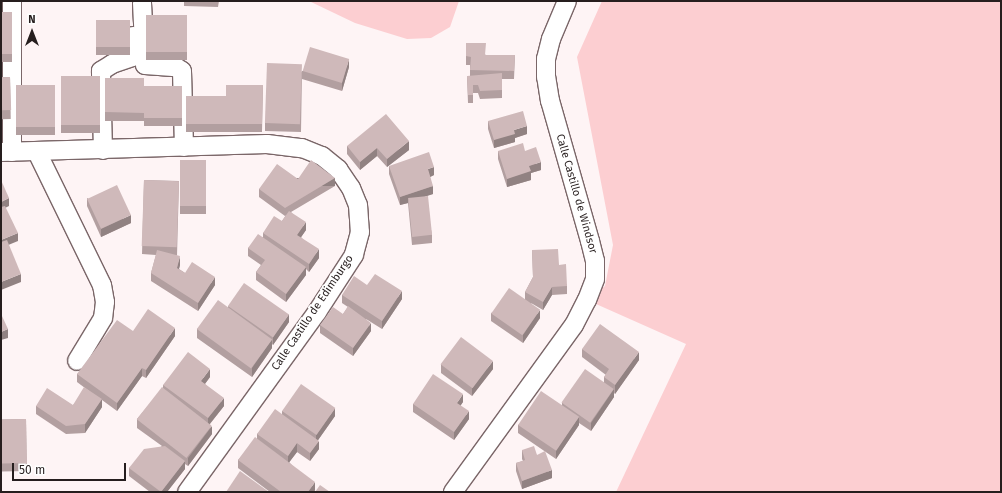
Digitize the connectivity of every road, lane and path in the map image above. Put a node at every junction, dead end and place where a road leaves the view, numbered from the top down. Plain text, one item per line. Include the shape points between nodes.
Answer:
1 (12, 1) edge
2 (567, 1) edge
3 (137, 2) edge
4 (184, 147) junction
5 (102, 150) junction
6 (7, 152) edge
7 (38, 152) junction
8 (77, 361) dead end
9 (187, 492) edge
10 (453, 492) edge

1 - 6 street
2 - 10 street, Calle Castillo de Windsor via 551,39 546,59 546,77 550,101 595,261 595,279 588,300 574,325
3 - 4 street via 145,65 176,67 182,71
3 - 5 street via 132,58 112,64 101,71
4 - 5 street, Calle Castillo de Edimburgo
4 - 9 street, Calle Castillo de Edimburgo via 267,144 302,148 322,156 338,169 351,188 358,205 360,232 354,255 338,282
5 - 7 street, Calle Castillo de Edimburgo
6 - 7 street, Calle Castillo de Edimburgo
7 - 8 street via 102,285 105,302 102,318

